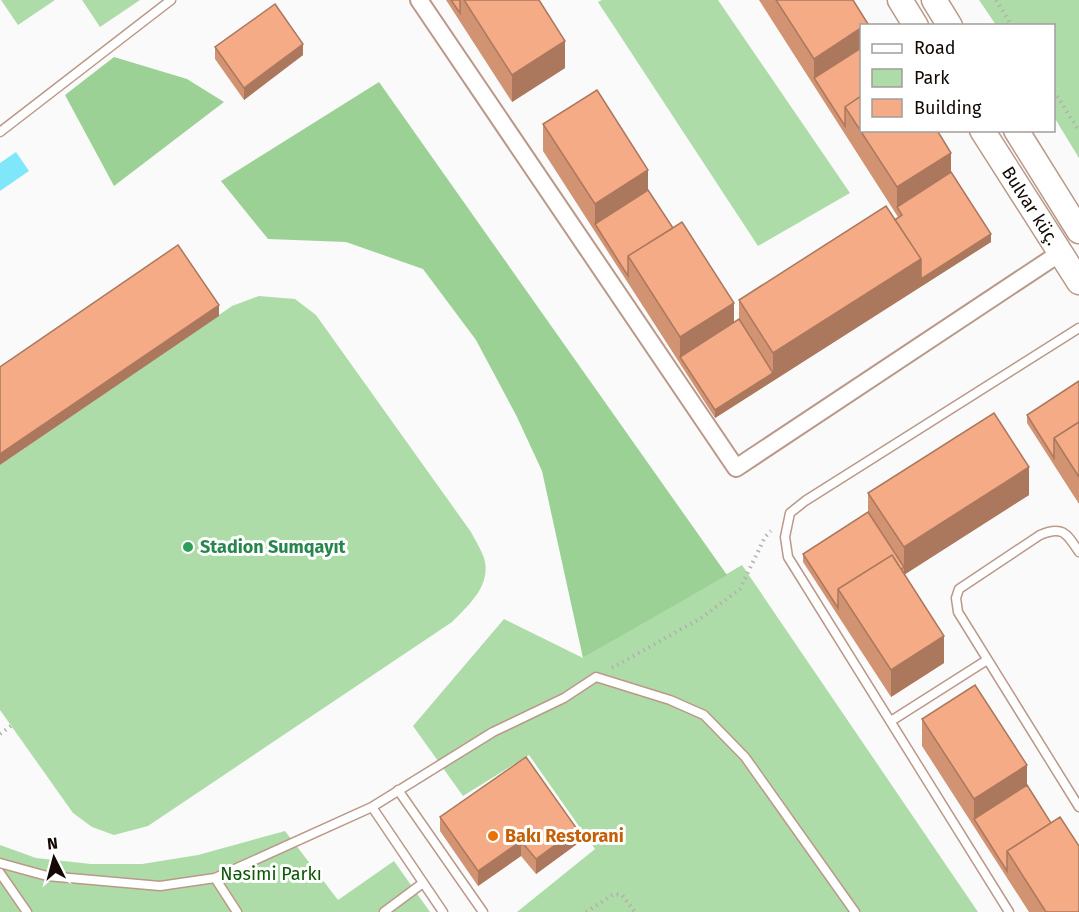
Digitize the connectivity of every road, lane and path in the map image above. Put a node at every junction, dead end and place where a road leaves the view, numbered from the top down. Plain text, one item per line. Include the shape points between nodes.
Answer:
1 (171, 0) edge
2 (419, 0) edge
3 (900, 0) edge
4 (934, 0) edge
5 (996, 0) edge
6 (915, 24) edge
7 (949, 24) edge
8 (1011, 24) edge
9 (1055, 94) edge
10 (1079, 130) edge
11 (0, 132) edge
12 (983, 132) edge
13 (1017, 132) edge
14 (1079, 231) edge
15 (1060, 253) junction
16 (1079, 282) edge
17 (1079, 328) edge
18 (790, 513) junction
19 (1079, 552) edge
20 (987, 660) junction
21 (596, 677) junction
22 (891, 721) junction
23 (11, 726) dead end
24 (0, 734) edge
25 (398, 790) junction
26 (372, 807) junction
27 (1079, 807) edge
28 (0, 863) edge
29 (0, 873) edge
30 (215, 878) junction
31 (423, 883) junction
32 (27, 912) edge
33 (237, 912) edge
34 (384, 912) edge
35 (443, 912) edge
36 (483, 912) edge
37 (586, 912) edge
38 (634, 912) edge
39 (855, 912) edge
40 (1008, 912) edge

1 - 11 lane
2 - 15 street via 736,468
3 - 6 street
4 - 7 street
5 - 8 path
9 - 10 path
12 - 15 street, Bulvar küç.
13 - 14 street, Bulvar küç.
15 - 16 street, Bulvar küç.
17 - 18 lane
18 - 21 path via 765,537 740,589 701,618
18 - 22 lane via 785,537 788,557
19 - 20 lane via 1067,535 1059,530 1050,531 959,589 958,612
20 - 22 lane
20 - 27 lane
21 - 25 lane via 564,698 493,732
21 - 39 lane via 704,715 745,757
22 - 40 lane
23 - 24 path
25 - 26 lane
25 - 36 lane
26 - 30 lane
26 - 31 lane
28 - 30 lane via 47,876 160,886
29 - 32 lane
30 - 33 lane
31 - 34 lane
31 - 35 lane
37 - 38 path via 614,894 622,895

